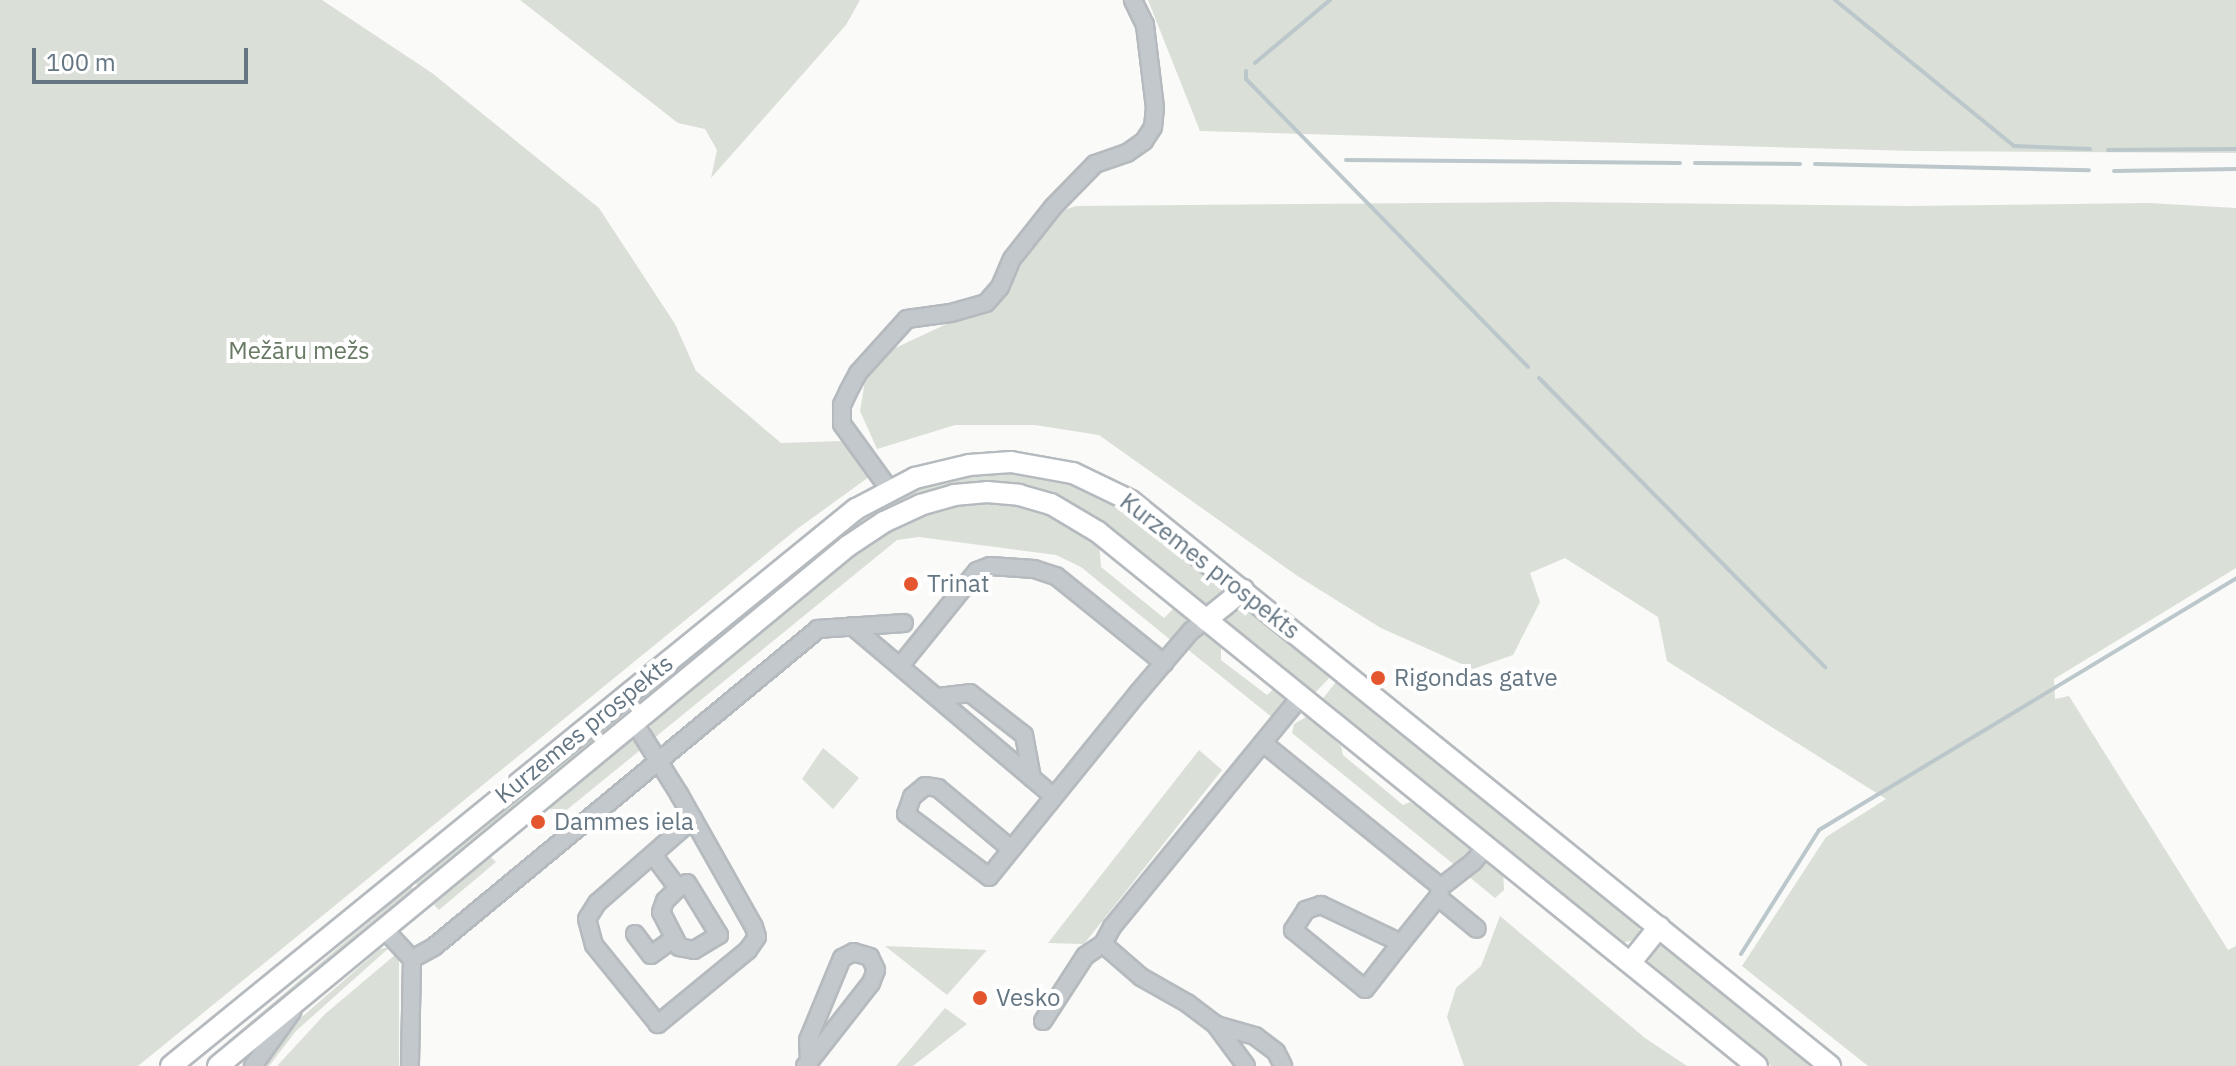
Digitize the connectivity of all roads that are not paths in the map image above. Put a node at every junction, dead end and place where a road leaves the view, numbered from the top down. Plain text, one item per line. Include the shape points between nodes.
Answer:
1 (1133, 0) edge
2 (889, 489) junction
3 (1243, 590) junction
4 (1206, 620) junction
5 (904, 623) dead end
6 (852, 626) junction
7 (1164, 663) junction
8 (900, 666) junction
9 (1301, 696) junction
10 (938, 697) junction
11 (618, 701) junction
12 (634, 722) junction
13 (1263, 743) junction
14 (658, 759) junction
15 (1032, 778) junction
16 (1053, 796) junction
17 (693, 819) junction
18 (1487, 846) junction
19 (1011, 849) junction
20 (653, 855) junction
21 (678, 888) junction
22 (1439, 892) junction
23 (1659, 927) junction
24 (383, 928) junction
25 (1477, 929) dead end
26 (635, 934) dead end
27 (674, 938) junction
28 (1401, 943) junction
29 (1103, 944) junction
30 (412, 959) junction
31 (1631, 962) junction
32 (307, 994) junction
33 (1043, 1021) dead end
34 (1215, 1024) junction
35 (180, 1063) edge
36 (807, 1064) edge
37 (218, 1066) edge
38 (253, 1066) edge
39 (410, 1066) edge
40 (1246, 1066) edge
41 (1283, 1066) edge
42 (1757, 1066) edge
43 (1830, 1066) edge

1 - 2 street via 1145,25 1155,108 1153,127 1144,141 1095,164 1053,207 986,303 907,319 858,373 848,392 842,424
2 - 3 main road, Kurzemes prospekts via 990,462 1033,463 1073,473 1131,501
2 - 11 main road, Kurzemes prospekts via 825,531
3 - 4 main road
3 - 23 main road, Kurzemes prospekts
4 - 7 street
4 - 9 main road, Kurzemes prospekts
4 - 12 main road, Kurzemes prospekts via 1067,512 1019,495 954,495 902,512 857,539
5 - 6 street
6 - 8 street
6 - 14 street via 818,629
7 - 8 street via 1056,576 990,566 977,571
7 - 16 street
8 - 10 street
9 - 13 street
9 - 18 main road, Kurzemes prospekts
10 - 15 street
10 - 15 street via 970,693 1024,735
11 - 12 main road
11 - 35 main road, Kurzemes prospekts
12 - 14 street
12 - 24 main road, Kurzemes prospekts
13 - 22 street
13 - 29 street
14 - 17 street
14 - 30 street via 435,946
15 - 16 street
16 - 19 street
17 - 20 street
17 - 20 street via 757,937 658,1024 594,945 587,925 597,903
18 - 22 street
18 - 31 main road, Kurzemes prospekts
19 - 19 street via 989,877 906,814 912,797 925,786 938,788
20 - 21 street
21 - 27 street via 661,912
21 - 27 street via 687,883 719,935 694,950 679,947
22 - 25 street
22 - 28 street
23 - 31 main road
23 - 43 main road, Kurzemes prospekts
24 - 30 street
24 - 32 main road, Kurzemes prospekts
26 - 27 street via 651,955
28 - 28 street via 1365,989 1293,930 1306,910 1321,905
29 - 33 street via 1076,967
29 - 34 street via 1141,977
30 - 39 street
31 - 42 main road, Kurzemes prospekts
32 - 37 main road, Kurzemes prospekts
32 - 38 street
34 - 40 street
34 - 41 street via 1255,1036 1276,1052
36 - 36 street via 871,983 876,970 870,957 854,952 840,962 808,1040

